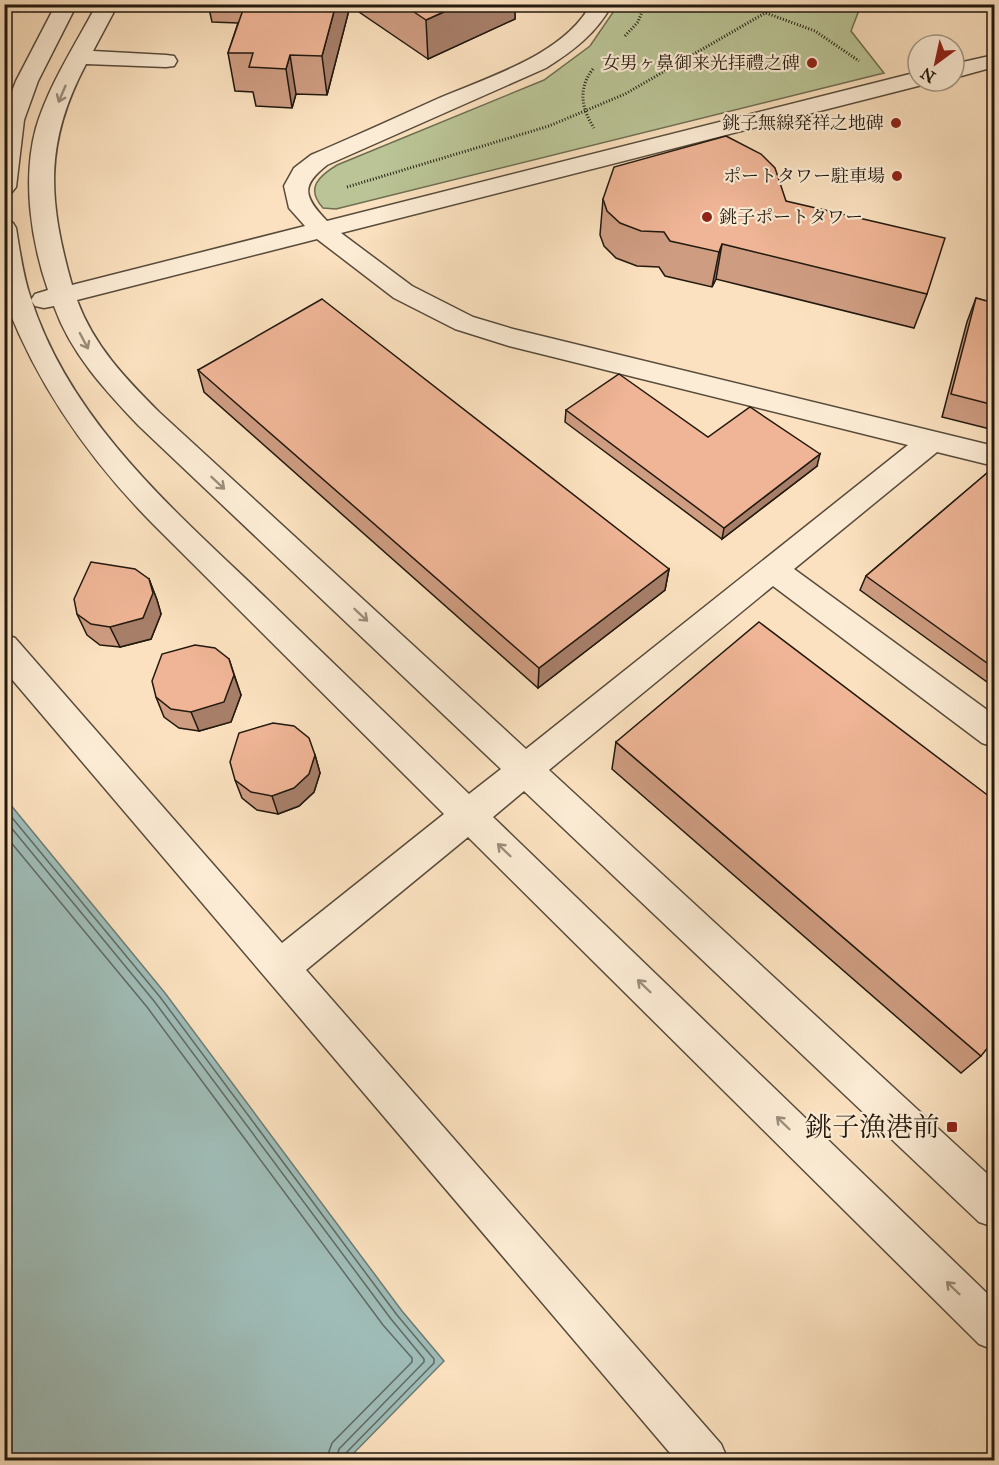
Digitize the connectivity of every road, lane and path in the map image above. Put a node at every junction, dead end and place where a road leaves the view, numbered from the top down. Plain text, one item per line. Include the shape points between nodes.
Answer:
1 (67, 4) edge
2 (108, 4) edge
3 (602, 4) edge
4 (645, 4) edge
5 (773, 5) edge
6 (765, 13) junction
7 (623, 38) dead end
8 (81, 57) junction
9 (166, 61) dead end
10 (994, 61) edge
11 (860, 62) dead end
12 (966, 67) edge
13 (594, 68) dead end
14 (906, 83) edge
15 (585, 111) junction
16 (596, 130) dead end
17 (4, 187) edge
18 (344, 188) dead end
19 (4, 228) edge
20 (323, 231) junction
21 (63, 295) junction
22 (13, 310) edge
23 (932, 441) junction
24 (994, 456) edge
25 (772, 569) junction
26 (4, 646) edge
27 (994, 733) edge
28 (525, 767) junction
29 (469, 815) junction
30 (281, 967) junction
31 (994, 1207) edge
32 (994, 1329) edge
33 (705, 1461) edge

1 - 17 street via 27,81 13,120
2 - 8 street
3 - 20 street via 570,42 538,63 341,149 302,173 296,186 297,198 301,208
4 - 7 path via 638,22
5 - 6 path
6 - 11 path via 828,36
6 - 15 path via 625,94
8 - 9 street
8 -> 21 street via 52,117 44,144 49,253
10 - 12 street
13 - 15 path via 582,85
14 - 20 street
15 - 16 path
15 - 18 path via 549,126
19 - 22 street
20 - 21 street
20 - 23 street via 403,292 464,322 509,337
21 - 22 street
21 -> 28 street via 93,357 149,419
22 - 29 street via 94,438 124,475
23 - 24 street
23 - 25 street
25 - 27 street
25 - 28 street
26 - 30 street
28 - 29 street
28 - 31 street
29 - 30 street
32 -> 29 street
30 - 33 street

